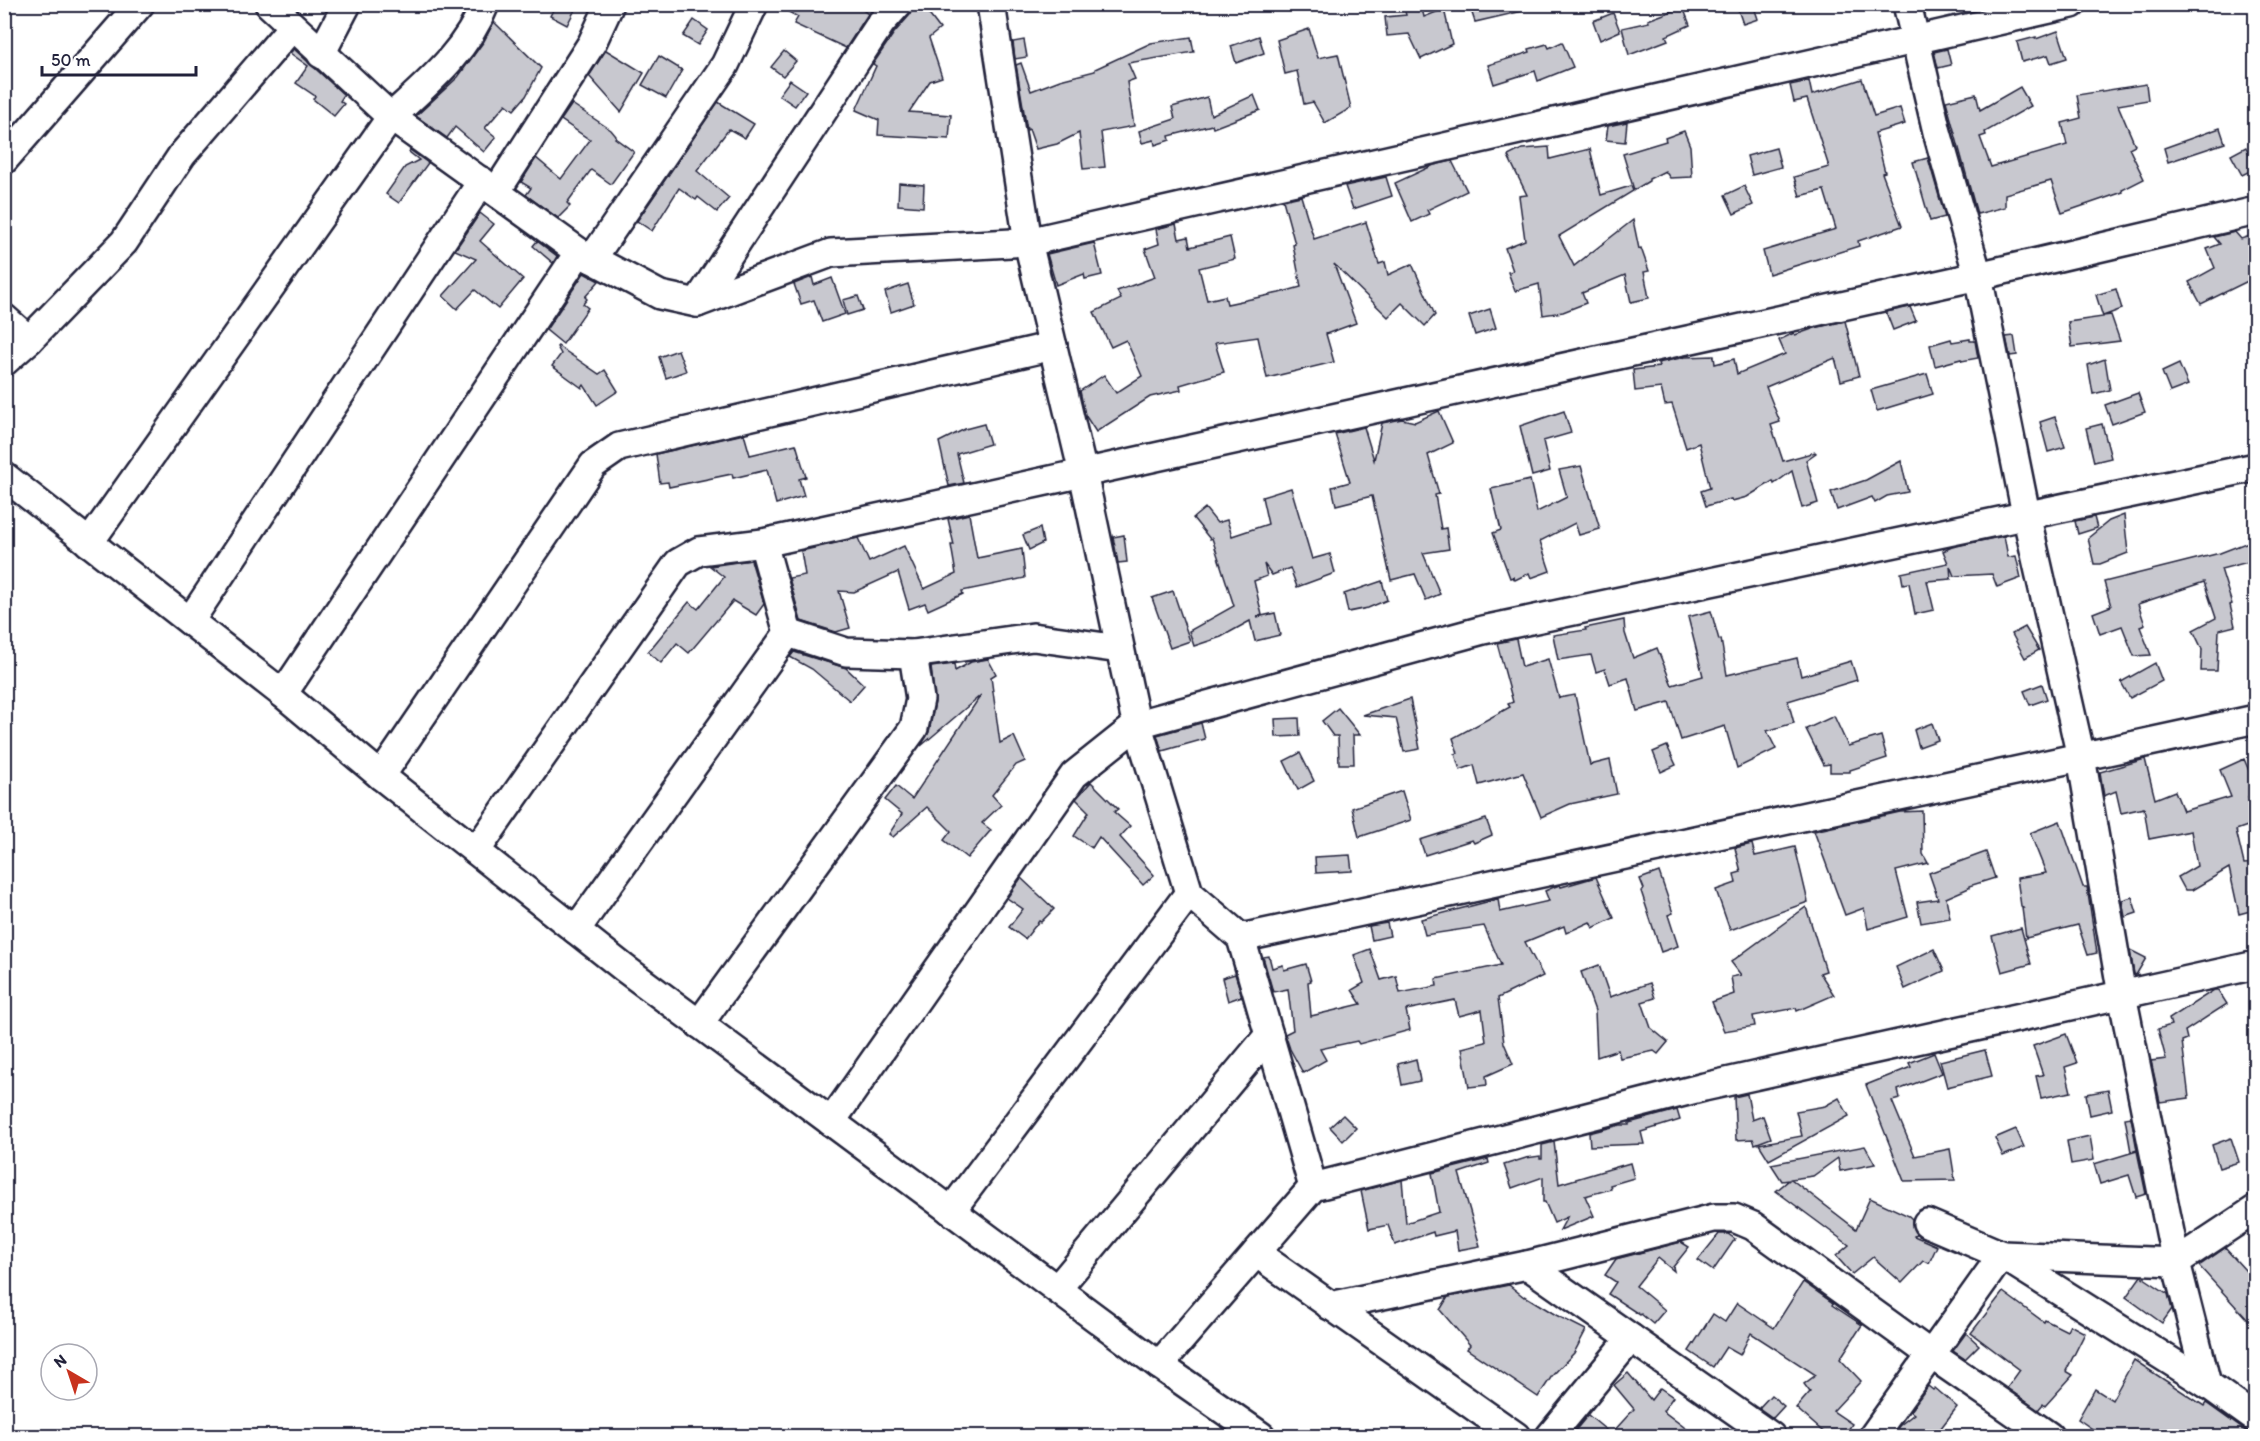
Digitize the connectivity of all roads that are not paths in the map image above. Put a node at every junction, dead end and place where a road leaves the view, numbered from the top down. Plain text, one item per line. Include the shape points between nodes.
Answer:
1 (141, 4) edge
2 (269, 4) edge
3 (347, 4) edge
4 (485, 4) edge
5 (610, 4) edge
6 (754, 4) edge
7 (898, 4) edge
8 (991, 4) edge
9 (1907, 4) edge
10 (2072, 4) edge
11 (292, 27) junction
12 (1916, 40) junction
13 (321, 54) junction
14 (391, 117) junction
15 (4, 160) edge
16 (489, 187) junction
17 (2256, 211) edge
18 (1028, 242) junction
19 (586, 255) junction
20 (1978, 276) junction
21 (697, 303) junction
22 (4, 318) edge
23 (30, 340) junction
24 (1053, 346) junction
25 (4, 362) edge
26 (2256, 467) edge
27 (1083, 473) junction
28 (4, 476) edge
29 (2026, 514) junction
30 (89, 543) junction
31 (763, 543) junction
32 (190, 621) junction
33 (788, 633) junction
34 (1120, 648) junction
35 (913, 654) junction
36 (283, 694) junction
37 (2256, 719) edge
38 (1138, 724) junction
39 (2081, 757) junction
40 (381, 776) junction
41 (476, 851) junction
42 (1189, 892) junction
43 (576, 930) junction
44 (1241, 938) junction
45 (2256, 965) edge
46 (2122, 995) junction
47 (699, 1024) junction
48 (1269, 1035) junction
49 (831, 1122) junction
50 (1314, 1187) junction
51 (2256, 1209) edge
52 (951, 1211) junction
53 (1927, 1223) dead end
54 (1256, 1253) junction
55 (2002, 1255) junction
56 (2176, 1262) junction
57 (1527, 1265) junction
58 (1057, 1289) junction
59 (1330, 1306) junction
60 (1631, 1338) junction
61 (1930, 1354) junction
62 (1159, 1365) junction
63 (2207, 1384) junction
64 (2256, 1419) edge
65 (1261, 1437) edge
66 (1516, 1437) edge
67 (1550, 1437) edge
68 (1771, 1437) edge
69 (1873, 1437) edge
70 (2049, 1437) edge

1 - 15 street
2 - 11 street
3 - 13 street
4 - 14 street via 478,23 447,64
5 - 16 street via 592,43
6 - 19 street via 725,65
7 - 21 street via 881,23
8 - 18 street
9 - 12 street
10 - 12 street
11 - 13 street
11 - 23 street via 182,154 123,242
12 - 18 street
12 - 20 street via 1937,132
13 - 14 street
14 - 16 street
14 - 30 street
16 - 19 street
16 - 32 street
17 - 20 street
18 - 21 street via 831,252
18 - 24 street
19 - 21 street via 660,295
19 - 36 street
20 - 27 street
20 - 29 street
22 - 23 street
23 - 25 street
24 - 27 street
24 - 40 street via 619,447 593,465
26 - 29 street
27 - 31 street
27 - 34 street
28 - 30 street
29 - 38 street via 1483,630
29 - 39 street
30 - 32 street
31 - 33 street
31 - 41 street via 699,551 678,563
32 - 36 street
33 - 35 street via 846,652
33 - 43 street
34 - 35 street via 1033,637
34 - 38 street
35 - 47 street via 920,699 914,728
36 - 40 street
37 - 39 street
38 - 42 street
38 - 49 street via 1074,775
39 - 44 street
39 - 46 street
40 - 41 street
41 - 43 street
42 - 44 street
42 - 52 street
43 - 47 street
44 - 48 street
45 - 46 street
46 - 50 street via 1704,1087
46 - 56 street
47 - 49 street
48 - 50 street
48 - 58 street
49 - 52 street
50 - 54 street
51 - 56 street
52 - 58 street
53 - 55 street
54 - 59 street
54 - 62 street
55 - 56 street
55 - 61 street
55 - 63 street
56 - 63 street
57 - 59 street
57 - 60 street
57 - 61 street via 1714,1218 1734,1218 1753,1226
58 - 62 street
59 - 66 street
60 - 67 street
60 - 68 street
61 - 69 street
61 - 70 street
62 - 65 street
63 - 64 street

